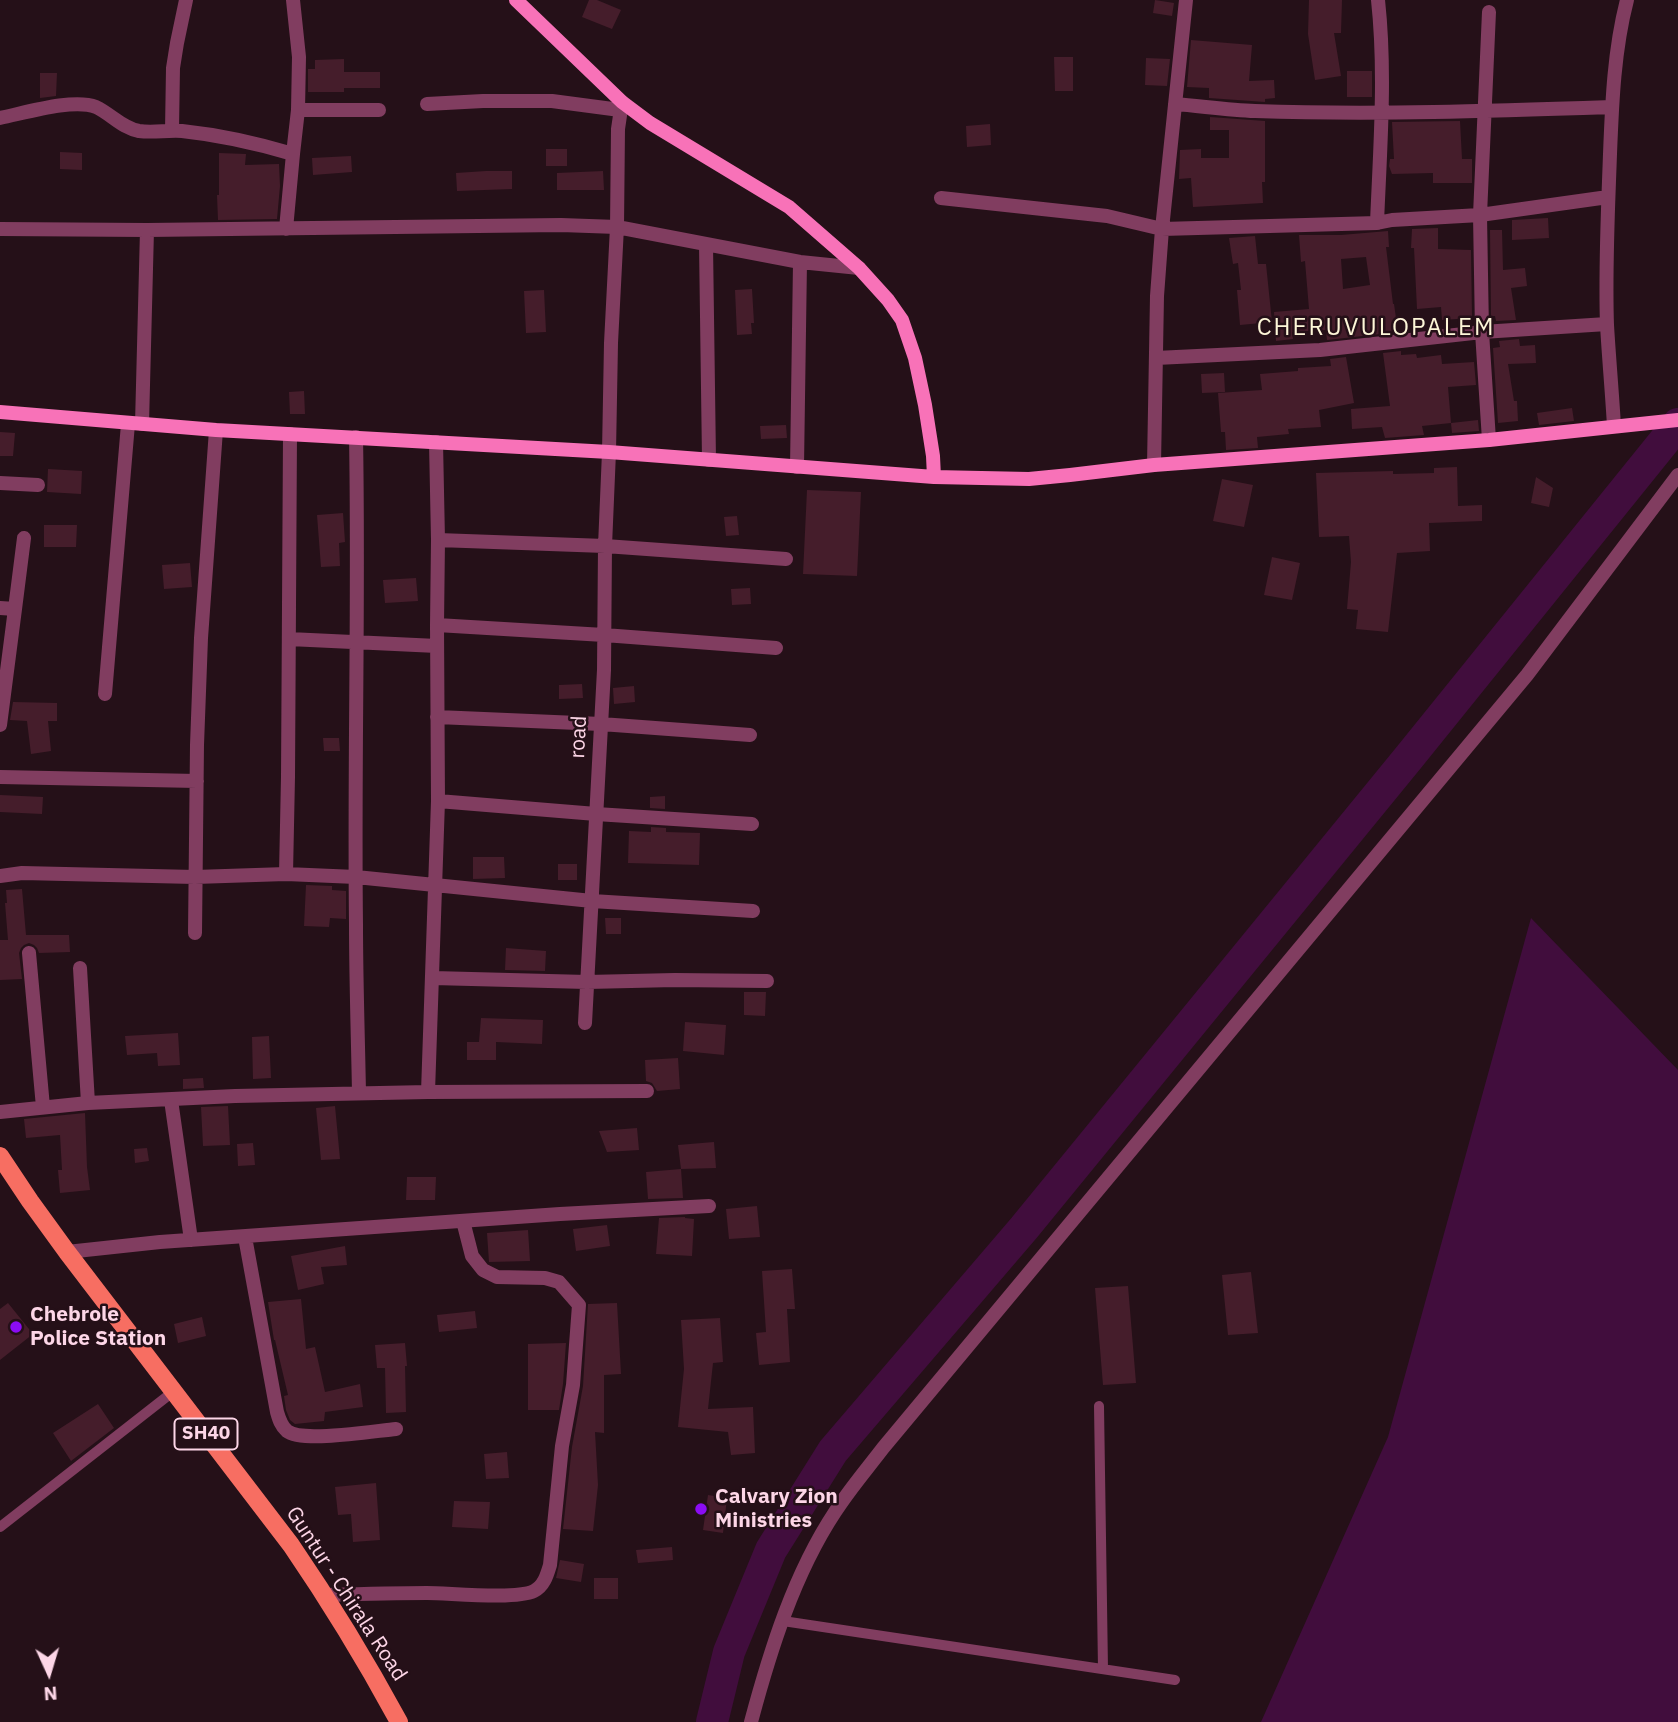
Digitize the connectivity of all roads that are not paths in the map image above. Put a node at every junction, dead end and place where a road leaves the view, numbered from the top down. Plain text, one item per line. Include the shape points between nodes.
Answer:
1 (186, 0) edge
2 (293, 0) edge
3 (516, 0) edge
4 (1186, 0) edge
5 (1378, 0) edge
6 (1627, 0) edge
7 (1489, 12) dead end
8 (428, 104) dead end
9 (1175, 104) junction
10 (621, 106) junction
11 (1612, 107) junction
12 (298, 110) junction
13 (379, 110) dead end
14 (1381, 112) junction
15 (1484, 112) junction
16 (0, 118) edge
17 (172, 131) junction
18 (293, 154) junction
19 (1608, 197) junction
20 (941, 198) dead end
21 (1480, 215) junction
22 (1377, 223) junction
23 (617, 227) junction
24 (0, 229) edge
25 (286, 229) junction
26 (1162, 229) junction
27 (147, 230) junction
28 (706, 244) junction
29 (800, 262) junction
30 (859, 268) junction
31 (1607, 324) junction
32 (1482, 332) junction
33 (1156, 358) junction
34 (0, 412) edge
35 (1678, 420) edge
36 (135, 424) junction
37 (1614, 426) junction
38 (216, 430) junction
39 (290, 434) junction
40 (356, 437) junction
41 (1489, 440) junction
42 (436, 442) junction
43 (609, 452) junction
44 (709, 460) junction
45 (1154, 465) junction
46 (797, 467) junction
47 (1678, 475) edge
48 (934, 477) junction
49 (0, 483) edge
50 (38, 485) dead end
51 (24, 538) dead end
52 (438, 540) junction
53 (605, 546) junction
54 (786, 559) dead end
55 (0, 608) edge
56 (15, 609) junction
57 (437, 625) junction
58 (604, 635) junction
59 (289, 639) junction
60 (356, 643) junction
61 (437, 646) junction
62 (776, 648) dead end
63 (105, 694) dead end
64 (437, 717) junction
65 (601, 724) junction
66 (0, 725) edge
67 (750, 735) dead end
68 (0, 777) edge
69 (197, 781) junction
70 (438, 801) junction
71 (596, 814) junction
72 (752, 824) dead end
73 (286, 874) junction
74 (0, 876) edge
75 (195, 877) junction
76 (356, 877) junction
77 (435, 884) junction
78 (592, 901) junction
79 (753, 911) dead end
80 (195, 933) dead end
81 (29, 953) dead end
82 (80, 968) dead end
83 (432, 978) junction
84 (767, 981) dead end
85 (587, 982) junction
86 (585, 1023) dead end
87 (647, 1091) dead end
88 (428, 1092) junction
89 (359, 1093) junction
90 (171, 1100) junction
91 (88, 1103) junction
92 (43, 1107) junction
93 (0, 1112) edge
94 (0, 1156) edge
95 (709, 1206) dead end
96 (463, 1221) junction
97 (245, 1237) junction
98 (191, 1240) junction
99 (67, 1252) junction
100 (174, 1391) junction
101 (1099, 1406) dead end
102 (396, 1429) dead end
103 (0, 1527) edge
104 (324, 1594) junction
105 (783, 1621) junction
106 (1103, 1669) junction
107 (1175, 1680) dead end
108 (399, 1722) edge
109 (751, 1722) edge

1 - 17 street via 173,68
2 - 12 street
3 - 10 street
4 - 9 street
5 - 14 street
6 - 11 street
7 - 15 street
8 - 10 street via 552,101
9 - 14 street via 1253,111
9 - 26 street
10 - 23 street, road
10 - 30 street via 789,206
11 - 15 street
11 - 19 street
12 - 13 street
12 - 18 street
14 - 15 street
14 - 22 street
15 - 21 street
16 - 17 street via 81,104 96,107 134,130
17 - 18 street via 235,138
18 - 25 street
19 - 21 street
19 - 31 street
20 - 26 street via 1107,216
21 - 22 street
21 - 32 street
22 - 26 street
23 - 25 street
23 - 28 street
23 - 43 street, road
24 - 27 street
25 - 27 street
26 - 33 street
27 - 36 street
28 - 29 street
28 - 44 street
29 - 30 street
29 - 46 street
30 - 48 street via 902,320 925,405
31 - 32 street
31 - 37 street
32 - 33 street via 1320,350
32 - 41 street
33 - 45 street
34 - 36 street
35 - 37 street
36 - 38 street
36 - 63 street
37 - 41 street
38 - 39 street
38 - 69 street via 201,638
39 - 40 street
39 - 59 street
40 - 42 street
40 - 60 street
41 - 45 street
42 - 43 street
42 - 52 street
43 - 44 street
43 - 53 street, road
44 - 46 street
45 - 48 street via 1029,478
46 - 48 street
47 - 105 street via 1527,675 883,1448 835,1512 812,1552
49 - 50 street
51 - 56 street
52 - 53 street
52 - 57 street
53 - 54 street
53 - 58 street, road
55 - 56 street
56 - 66 street
57 - 58 street
57 - 61 street
58 - 62 street
58 - 65 street, road
59 - 60 street
59 - 73 street
60 - 61 street
60 - 76 street
61 - 64 street
64 - 65 street
64 - 70 street
65 - 67 street
65 - 71 street, road
68 - 69 street
69 - 75 street
70 - 71 street
70 - 77 street
71 - 72 street
71 - 78 street, road
73 - 75 street
73 - 76 street
74 - 75 street
75 - 80 street
76 - 77 street
76 - 89 street
77 - 78 street
77 - 83 street
78 - 79 street
78 - 85 street, road
81 - 92 street
82 - 91 street
83 - 85 street
83 - 88 street
84 - 85 street
85 - 86 street, road
87 - 88 street
88 - 89 street
89 - 90 street
90 - 91 street
90 - 98 street
91 - 92 street
92 - 93 street
94 - 99 main road, Guntur - Chirala Road / SH40
95 - 96 street
96 - 97 street
96 - 104 street via 472,1256 483,1270 497,1278 559,1282 579,1305 573,1385 545,1580 536,1591 509,1595
97 - 98 street
97 - 102 street via 282,1426 298,1437
98 - 99 street
99 - 100 main road, Guntur - Chirala Road / SH40
100 - 103 lane
100 - 104 main road, Guntur - Chirala Road / SH40
101 - 106 lane
104 - 108 main road, Guntur - Chirala Road / SH40
105 - 106 lane
105 - 109 street
106 - 107 lane

